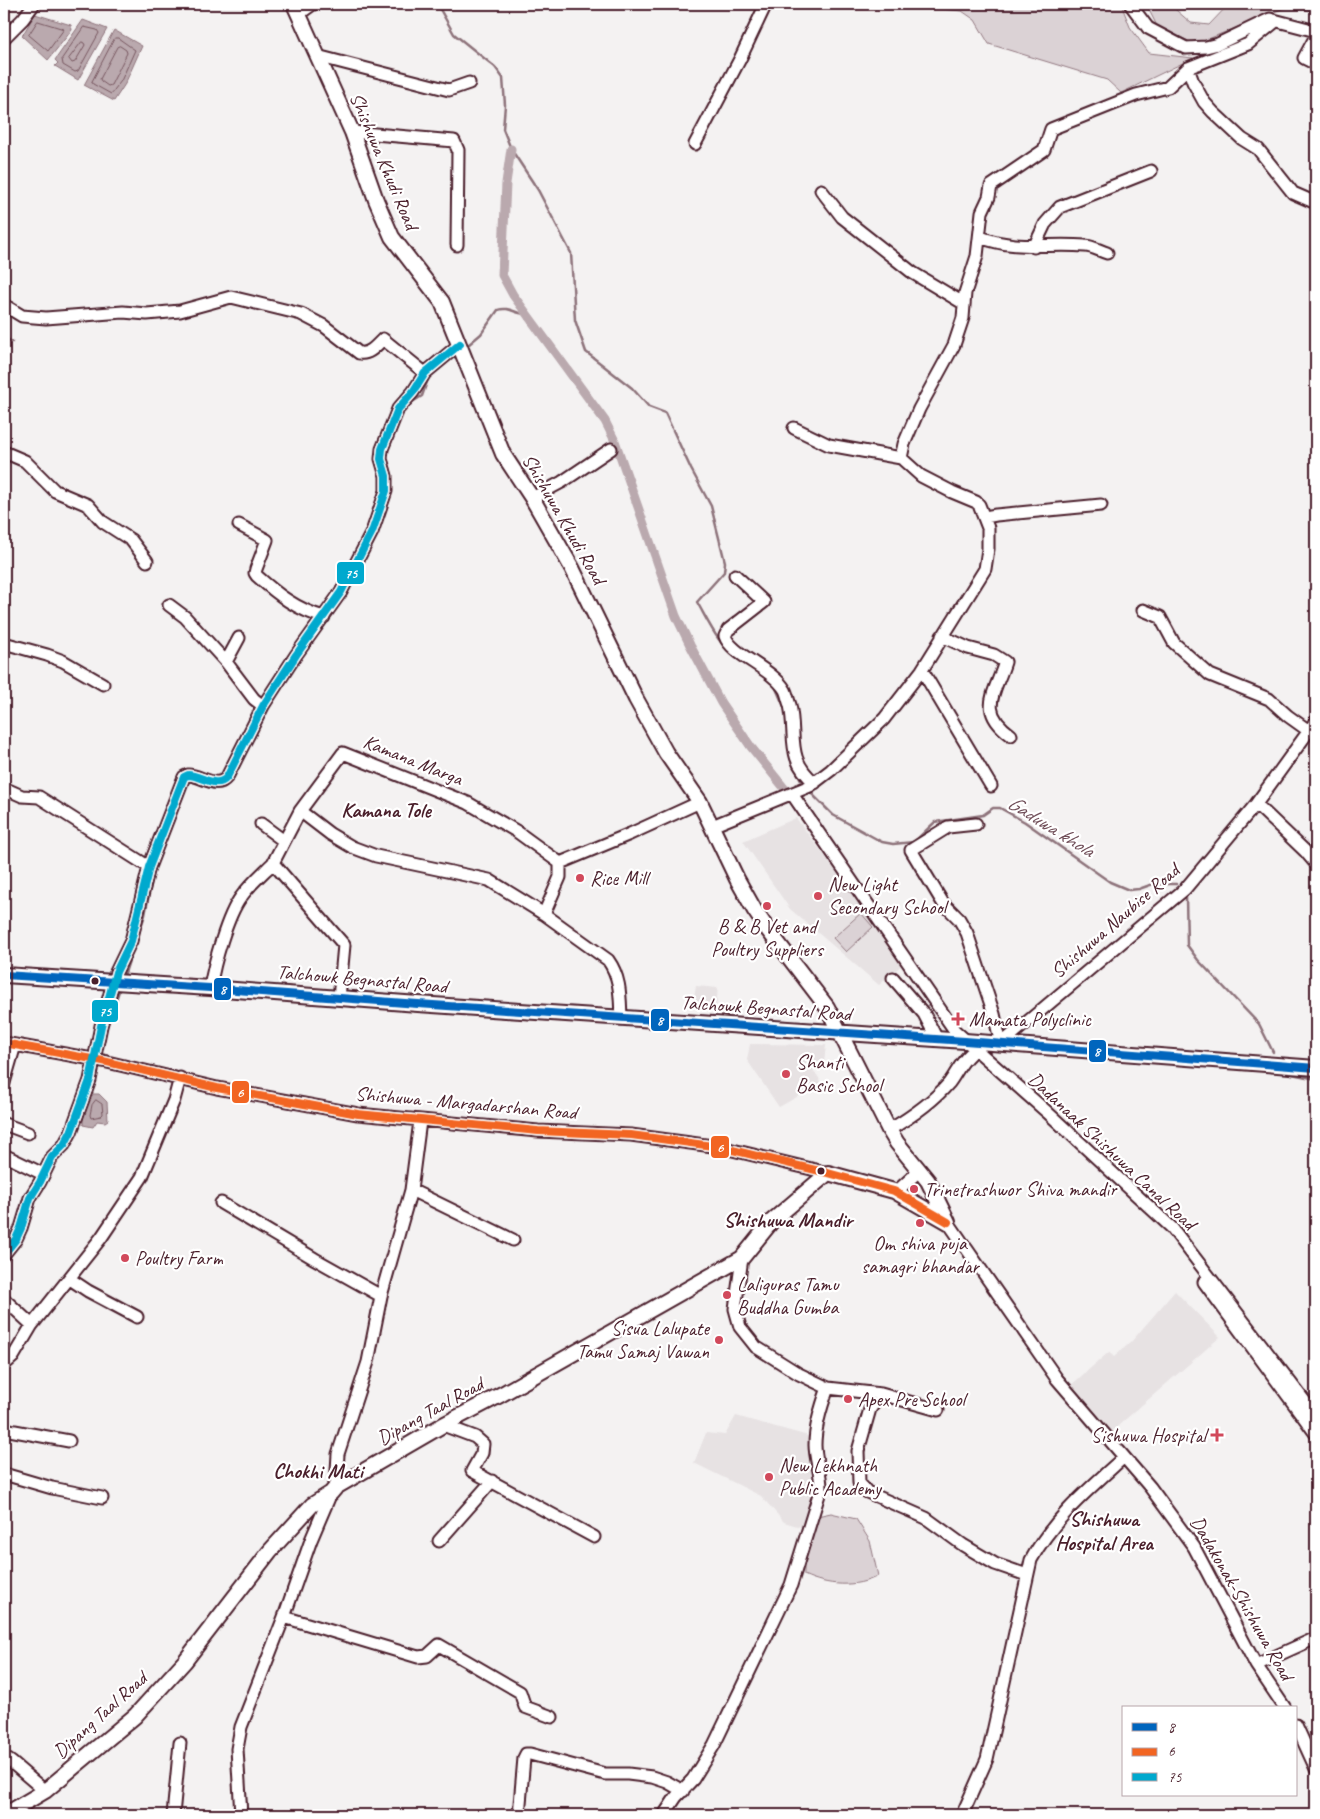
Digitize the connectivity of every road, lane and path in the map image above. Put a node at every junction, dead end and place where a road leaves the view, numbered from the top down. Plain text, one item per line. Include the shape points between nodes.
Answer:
1 (34, 4) edge
2 (313, 4) edge
3 (766, 4) edge
4 (1130, 4) edge
5 (296, 9) edge
6 (1276, 21) junction
7 (1316, 31) edge
8 (1316, 36) edge
9 (4, 38) edge
10 (317, 56) junction
11 (1316, 64) edge
12 (1188, 68) junction
13 (470, 83) dead end
14 (352, 132) junction
15 (695, 144) dead end
16 (1151, 171) dead end
17 (821, 190) dead end
18 (1316, 203) edge
19 (980, 238) junction
20 (457, 245) dead end
21 (1034, 247) junction
22 (1107, 253) dead end
23 (964, 303) junction
24 (4, 305) edge
25 (460, 344) junction
26 (425, 373) junction
27 (794, 428) dead end
28 (611, 449) dead end
29 (4, 452) edge
30 (901, 458) junction
31 (532, 498) junction
32 (1101, 505) dead end
33 (985, 518) junction
34 (239, 525) dead end
35 (147, 561) dead end
36 (735, 575) dead end
37 (169, 605) dead end
38 (1143, 610) dead end
39 (324, 617) junction
40 (942, 636) junction
41 (240, 638) dead end
42 (4, 642) edge
43 (226, 662) junction
44 (922, 670) junction
45 (103, 684) dead end
46 (263, 706) junction
47 (1316, 721) edge
48 (1309, 731) junction
49 (1011, 735) dead end
50 (814, 783) junction
51 (990, 786) dead end
52 (4, 788) edge
53 (792, 794) junction
54 (700, 802) junction
55 (1256, 804) junction
56 (300, 810) junction
57 (261, 824) dead end
58 (976, 824) dead end
59 (712, 826) junction
60 (284, 841) junction
61 (273, 863) junction
62 (560, 863) junction
63 (1316, 864) edge
64 (149, 867) junction
65 (544, 914) junction
66 (4, 975) edge
67 (893, 978) dead end
68 (114, 983) junction
69 (210, 988) junction
70 (339, 998) junction
71 (621, 1018) junction
72 (840, 1033) junction
73 (937, 1039) junction
74 (9, 1044) edge
75 (1001, 1044) junction
76 (964, 1045) junction
77 (99, 1060) junction
78 (1316, 1068) edge
79 (180, 1078) junction
80 (4, 1083) edge
81 (420, 1120) junction
82 (4, 1124) edge
83 (889, 1130) junction
84 (28, 1133) dead end
85 (4, 1155) edge
86 (920, 1171) junction
87 (828, 1173) junction
88 (43, 1174) junction
89 (411, 1190) junction
90 (896, 1192) junction
91 (221, 1203) dead end
92 (948, 1222) junction
93 (513, 1240) dead end
94 (4, 1254) edge
95 (742, 1258) junction
96 (70, 1278) junction
97 (381, 1296) junction
98 (4, 1299) edge
99 (137, 1317) dead end
100 (32, 1324) junction
101 (4, 1365) edge
102 (828, 1388) junction
103 (881, 1394) junction
104 (938, 1410) dead end
105 (1316, 1416) edge
106 (443, 1425) junction
107 (4, 1429) edge
108 (1316, 1434) edge
109 (69, 1441) dead end
110 (1124, 1456) junction
111 (4, 1474) edge
112 (492, 1481) junction
113 (334, 1490) junction
114 (102, 1498) dead end
115 (594, 1537) dead end
116 (439, 1541) dead end
117 (1027, 1575) junction
118 (284, 1617) junction
119 (1316, 1638) edge
120 (1256, 1665) junction
121 (1284, 1706) edge
122 (552, 1717) dead end
123 (1298, 1729) edge
124 (180, 1743) dead end
125 (4, 1757) edge
126 (1316, 1769) edge
127 (45, 1791) junction
128 (683, 1791) junction
129 (4, 1813) edge
130 (173, 1815) edge
131 (241, 1815) edge
132 (519, 1815) edge
133 (664, 1815) edge
134 (962, 1815) edge

1 - 9 street
2 - 5 street
3 - 15 street
4 - 6 street via 1148,28 1186,48 1218,44 1270,19
5 - 10 main road, Shishuwa Khudi Road
6 - 7 street
6 - 12 street via 1248,44
8 - 11 street via 1304,58
10 - 13 street via 449,90
10 - 14 main road, Shishuwa Khudi Road
12 - 18 street via 1204,102 1213,112 1258,149 1293,193
12 - 19 street via 1168,87 1136,95 1051,129 1044,150 991,186 982,212
14 - 20 street via 454,141 458,150
14 - 25 main road, Shishuwa Khudi Road via 392,237 442,302
16 - 21 street via 1060,207 1044,224
17 - 23 street via 842,217 914,273
19 - 21 street
19 - 23 street
21 - 22 street via 1087,246
23 - 30 street via 963,318 954,345 919,410
24 - 26 street via 22,316 46,318 180,311 230,297 300,314 324,326 359,353 370,351 383,339
25 - 26 street
25 - 31 main road, Shishuwa Khudi Road via 503,454
26 - 39 street via 398,409 384,440 381,459 386,491 372,532 341,592
27 - 30 street via 829,445
28 - 31 street
29 - 35 street via 25,461 55,491 88,505 103,522 131,540
30 - 33 street via 921,476 976,502
31 - 54 main road, Shishuwa Khudi Road via 572,568 636,699 666,753
32 - 33 street
33 - 40 street via 988,528 985,569
34 - 39 street via 267,540 256,568 257,576 297,607
36 - 50 street via 764,602 728,630 726,640 770,674 786,691 793,719 792,740 797,762
37 - 43 street via 185,617
38 - 48 street via 1160,617 1174,642 1210,675 1269,698
39 - 46 street
40 - 44 street
40 - 49 street via 1005,662 990,704 1000,726
41 - 43 street
42 - 45 street via 63,661
43 - 46 street
44 - 50 street via 884,719
44 - 51 street
46 - 64 street via 225,780 216,783 193,775 184,777
47 - 48 street, Shishuwa Naubise Road
48 - 55 street, Shishuwa Naubise Road
50 - 53 street
52 - 64 street via 22,796 39,797
53 - 59 street
53 - 76 street
54 - 59 main road, Shishuwa Khudi Road
54 - 62 street
55 - 63 street
55 - 75 street, Shishuwa Naubise Road via 1185,889
56 - 60 street, Kamana Marga
56 - 62 street, Kamana Marga via 343,753 468,803 516,831
56 - 65 street via 352,848 489,880
57 - 60 street
58 - 75 street via 948,827 911,850 943,903 967,933
59 - 72 main road, Shishuwa Khudi Road via 755,911 827,1007
60 - 61 street, Kamana Marga
61 - 69 street, Kamana Marga via 240,898 224,935
61 - 70 street via 344,945
62 - 65 street via 560,877
64 - 68 street via 131,940
65 - 71 street via 608,960 614,968 619,981
66 - 68 main road, Talchowk Begnastal Road
67 - 73 street via 924,1014
68 - 69 main road, Talchowk Begnastal Road
68 - 77 street via 101,1026
69 - 70 main road, Talchowk Begnastal Road
70 - 71 main road, Talchowk Begnastal Road
71 - 72 main road, Talchowk Begnastal Road
72 - 73 main road, Talchowk Begnastal Road
72 - 83 main road, Shishuwa Khudi Road
73 - 76 main road, Talchowk Begnastal Road
74 - 77 street, Shishuwa - Margadarshan Road
74 - 80 street
75 - 76 main road, Talchowk Begnastal Road
75 - 78 main road, Talchowk Begnastal Road
76 - 83 street via 964,1059 947,1085 916,1114
76 - 105 street, Dadanaak Shishuwa Canal Road via 1047,1112 1172,1228
76 - 108 street, Dadanaak Shishuwa Canal Road via 1169,1234
77 - 79 street, Shishuwa - Margadarshan Road
77 - 88 street via 68,1139 52,1157
79 - 81 street, Shishuwa - Margadarshan Road via 358,1114
79 - 96 street via 142,1177 102,1238
81 - 87 street, Shishuwa - Margadarshan Road via 538,1131 631,1135 720,1147
81 - 89 street
82 - 84 street
83 - 86 main road, Shishuwa Khudi Road
85 - 88 street
86 - 90 street
86 - 92 main road, Shishuwa Khudi Road
87 - 90 main road
87 - 95 main road, Dipang Taal Road via 772,1221
88 - 94 street via 30,1198 16,1239
89 - 93 street
89 - 97 street
90 - 92 main road
91 - 97 street
92 - 110 street, Dadakonak-Shishuwa Road via 1056,1379
95 - 102 street via 736,1309 740,1327 756,1348
95 - 106 main road, Dipang Taal Road
96 - 99 street
96 - 100 street
97 - 113 street via 368,1362 338,1454
98 - 100 street
100 - 101 street via 13,1357
102 - 103 street
102 - 128 street via 821,1406 815,1445 821,1488 791,1585 714,1745
103 - 104 street
103 - 117 street via 870,1409 858,1451 859,1483 867,1492 926,1518 995,1564
106 - 112 street via 475,1436 483,1444 472,1471
106 - 113 main road, Dipang Taal Road
107 - 109 street
110 - 117 street via 1050,1530 1031,1560
110 - 120 street, Dadakonak-Shishuwa Road via 1194,1546
111 - 114 street
112 - 115 street
112 - 116 street
113 - 118 street via 311,1540
113 - 127 main road, Dipang Taal Road via 312,1505 270,1551 185,1662 135,1716
117 - 134 street via 988,1759
118 - 122 street via 418,1657 427,1656 439,1645 521,1693 525,1706
118 - 131 street via 241,1727 237,1749
119 - 120 street
120 - 121 street, Dadakonak-Shishuwa Road
123 - 126 street
124 - 130 street
125 - 127 street
127 - 129 main road, Dipang Taal Road
128 - 132 street via 652,1778 605,1774 526,1754
128 - 133 street

